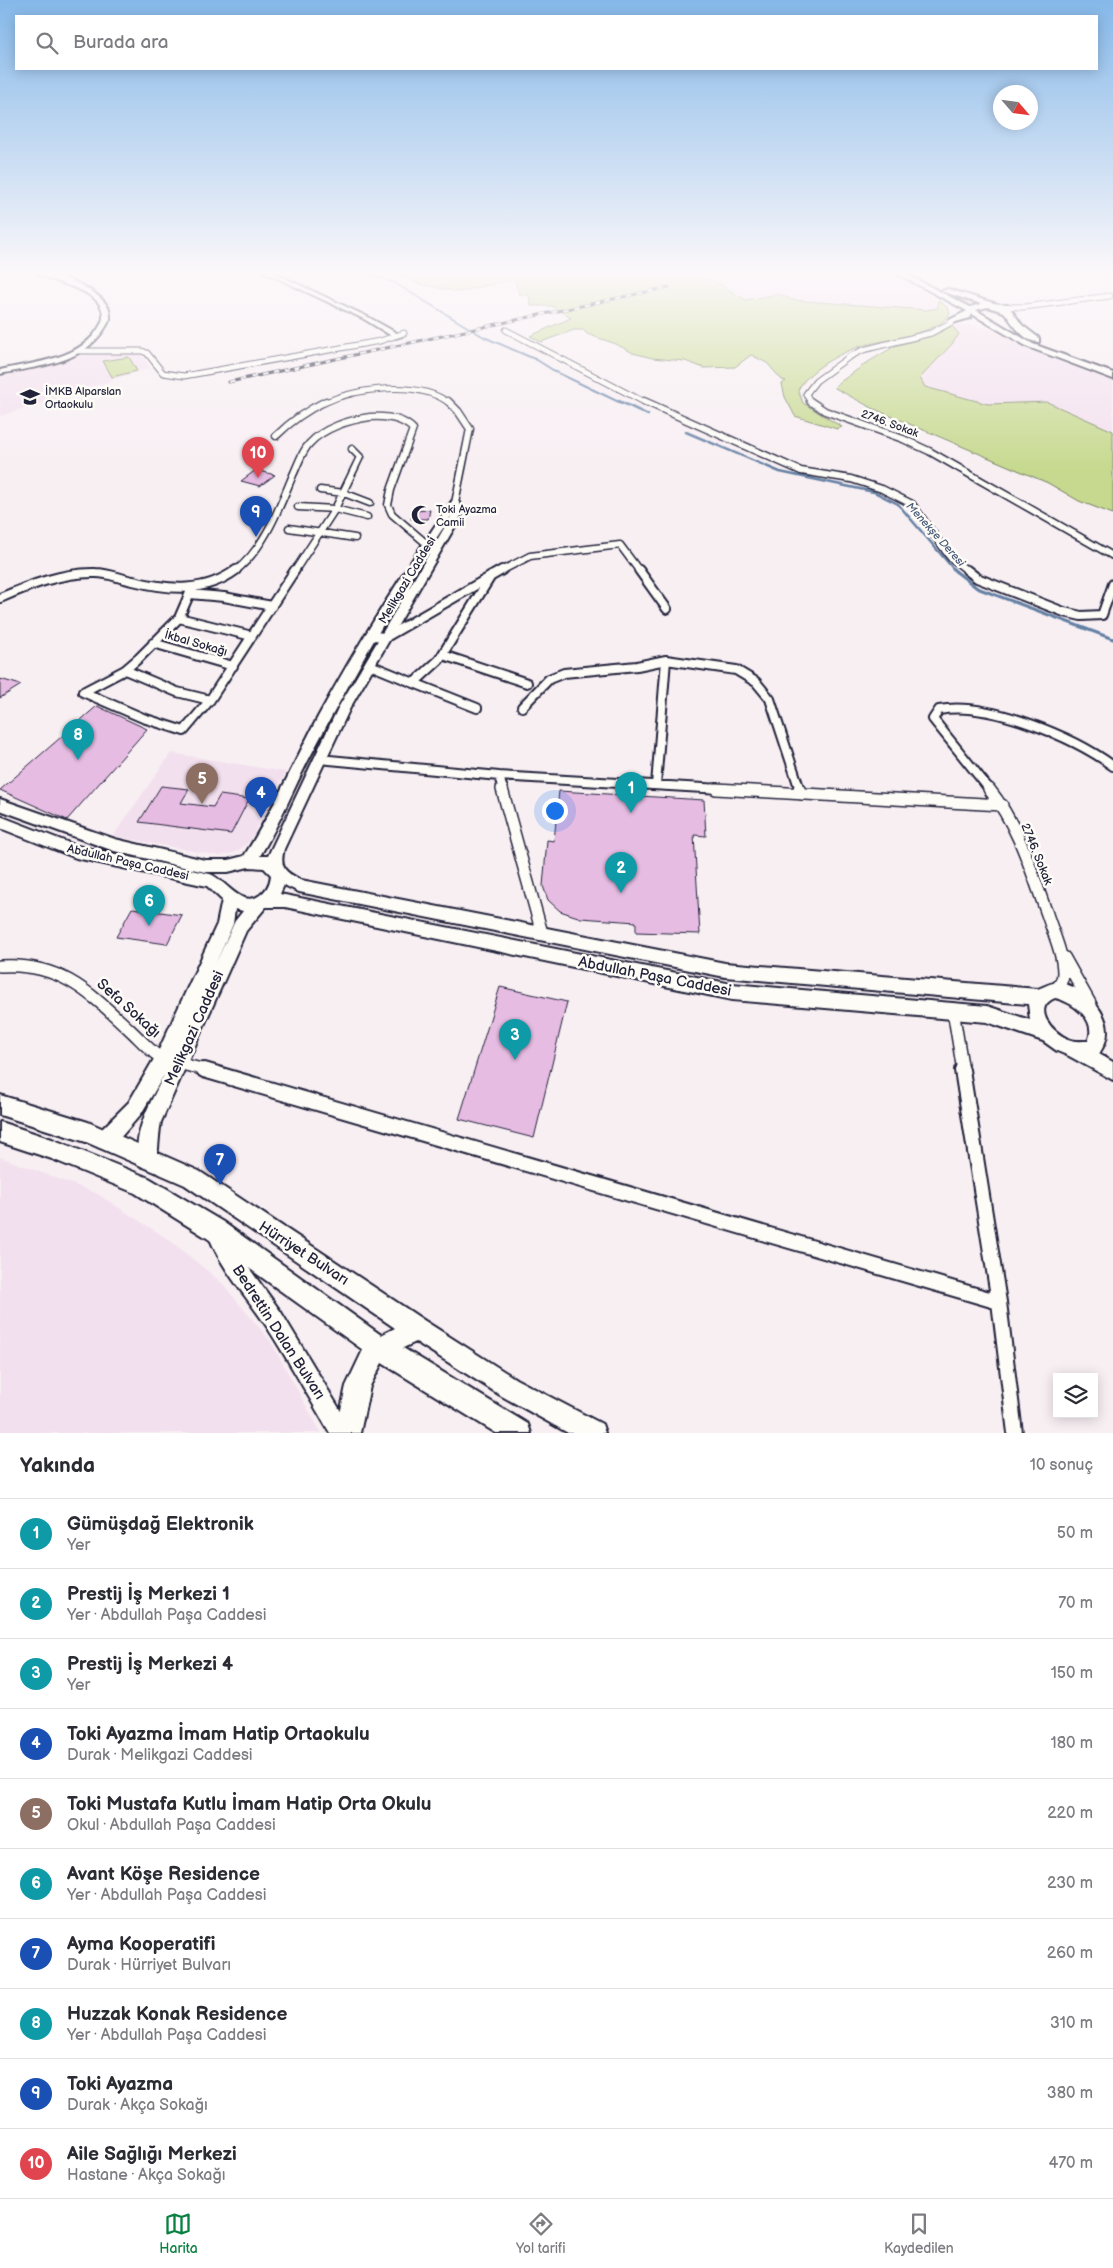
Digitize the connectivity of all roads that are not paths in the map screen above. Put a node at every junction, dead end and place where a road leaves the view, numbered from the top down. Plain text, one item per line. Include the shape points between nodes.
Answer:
1 (96, 338) edge
2 (379, 338) edge
3 (386, 338) edge
4 (521, 338) edge
5 (912, 338) edge
6 (1017, 338) edge
7 (1033, 338) edge
8 (370, 342) junction
9 (79, 351) junction
10 (0, 372) edge
11 (1113, 372) edge
12 (1113, 376) edge
13 (276, 436) dead end
14 (352, 449) dead end
15 (320, 490) dead end
16 (344, 493) junction
17 (370, 503) dead end
18 (455, 503) joint
19 (298, 507) dead end
20 (335, 510) junction
21 (367, 517) dead end
22 (289, 528) dead end
23 (319, 532) junction
24 (355, 538) dead end
25 (433, 545) junction
26 (1113, 556) edge
27 (491, 576) junction
28 (1113, 584) edge
29 (191, 591) junction
30 (0, 598) edge
31 (272, 606) junction
32 (667, 609) dead end
33 (179, 618) junction
34 (252, 636) junction
35 (373, 636) junction
36 (386, 637) junction
37 (153, 643) junction
38 (443, 655) junction
39 (666, 660) junction
40 (370, 664) junction
41 (233, 666) junction
42 (124, 670) junction
43 (414, 683) junction
44 (527, 683) dead end
45 (210, 700) junction
46 (522, 707) dead end
47 (477, 708) dead end
48 (319, 758) junction
49 (1113, 766) edge
50 (499, 776) junction
51 (656, 785) junction
52 (801, 794) junction
53 (0, 804) edge
54 (1002, 805) junction
55 (0, 822) edge
56 (246, 862) junction
57 (278, 871) junction
58 (228, 894) junction
59 (262, 902) junction
60 (542, 933) junction
61 (1060, 951) junction
62 (0, 966) edge
63 (1047, 993) junction
64 (953, 1010) junction
65 (1103, 1022) edge
66 (1047, 1034) junction
67 (1076, 1051) junction
68 (171, 1060) junction
69 (1113, 1071) edge
70 (0, 1105) edge
71 (381, 1120) joint
72 (0, 1132) edge
73 (105, 1140) junction
74 (148, 1159) junction
75 (215, 1230) junction
76 (999, 1302) junction
77 (417, 1329) junction
78 (380, 1348) junction
79 (587, 1431) edge
80 (342, 1433) edge
81 (348, 1433) edge
82 (519, 1433) edge
83 (1015, 1433) edge

1 - 9 street
2 - 8 street
3 - 8 street
4 - 28 street via 666,412 801,471 851,479 882,489 912,504 950,557 977,578 1064,612 1092,617 1102,614
5 - 26 street, 2746. Sokak via 863,350 849,357 816,381 807,397 825,411 929,451
6 - 12 main road
7 - 11 main road via 1078,360
8 - 9 street via 184,376 163,373 142,351
9 - 10 street
13 - 18 street via 287,423 305,411 364,390 407,390 444,398 461,414 470,429
14 - 16 street via 360,457
15 - 16 street
16 - 17 street
16 - 20 street
18 - 25 street, Melikgazi Caddesi via 459,511
19 - 20 street
20 - 21 street
20 - 23 street
22 - 23 street
23 - 24 street
23 - 31 street
25 - 29 street via 392,514 388,505 413,429 397,420 363,418 330,431 309,444 266,531 244,565 229,576
25 - 35 street, Melikgazi Caddesi
25 - 36 street, Melikgazi Caddesi
27 - 32 street via 530,556 620,545
27 - 36 street
27 - 38 street
29 - 30 street via 166,589 97,573 57,578
29 - 31 street
29 - 33 street
31 - 34 street
33 - 34 street
33 - 37 street
34 - 41 street
35 - 36 street
35 - 56 street, Melikgazi Caddesi via 331,705 266,834
36 - 40 street, Melikgazi Caddesi
37 - 41 street, İkbal Sokağı
37 - 42 street
38 - 43 street
38 - 44 street
39 - 46 street via 564,673 549,679
39 - 51 street
39 - 52 street via 736,670 756,682 770,699
40 - 43 street
40 - 48 street, Melikgazi Caddesi
41 - 45 street
42 - 45 street via 177,692
42 - 45 street via 83,692 143,718 184,731
43 - 47 street
48 - 50 street
48 - 57 street, Melikgazi Caddesi via 277,849 274,860
49 - 54 street, 2746. Sokak via 1042,728 959,707 938,710 933,719
50 - 51 street
50 - 60 street
51 - 52 street
52 - 54 street
53 - 56 street, Abdullah Paşa Caddesi via 114,846 205,866
54 - 61 street, 2746. Sokak via 1022,842
55 - 58 street, Abdullah Paşa Caddesi via 76,852 210,880
56 - 57 street, Abdullah Paşa Caddesi via 267,862
56 - 58 street via 228,879
57 - 59 street via 276,890
57 - 60 street, Abdullah Paşa Caddesi via 299,886
58 - 59 street, Abdullah Paşa Caddesi via 240,904
58 - 68 street, Melikgazi Caddesi via 225,924
59 - 64 street, Abdullah Paşa Caddesi via 285,900 732,992
59 - 68 street, Melikgazi Caddesi via 240,926
60 - 63 street, Abdullah Paşa Caddesi via 725,970
61 - 63 street via 1063,974 1060,985
61 - 65 street
62 - 68 street, Sefa Sokağı via 40,967 76,983 156,1054
63 - 65 street via 1079,997
63 - 66 street via 1036,1004 1036,1014
64 - 66 street, Abdullah Paşa Caddesi via 987,1014
64 - 76 street
65 - 67 street via 1104,1031 1099,1044 1093,1049
66 - 67 street
67 - 69 street
68 - 71 street, Sefa Sokağı
68 - 73 street, Melikgazi Caddesi via 135,1108
68 - 74 street, Melikgazi Caddesi via 152,1121
70 - 73 main road, Hürriyet Bulvarı
71 - 76 street
72 - 75 main road via 142,1185
73 - 74 main road, Hürriyet Bulvarı
74 - 77 main road, Hürriyet Bulvarı via 192,1178
75 - 78 main road
75 - 80 street, Bedrettin Dalan Bulvarı via 274,1319
76 - 83 street
77 - 78 main road
77 - 79 main road, Hürriyet Bulvarı via 508,1387
78 - 81 main road via 363,1373 351,1408
78 - 82 main road

